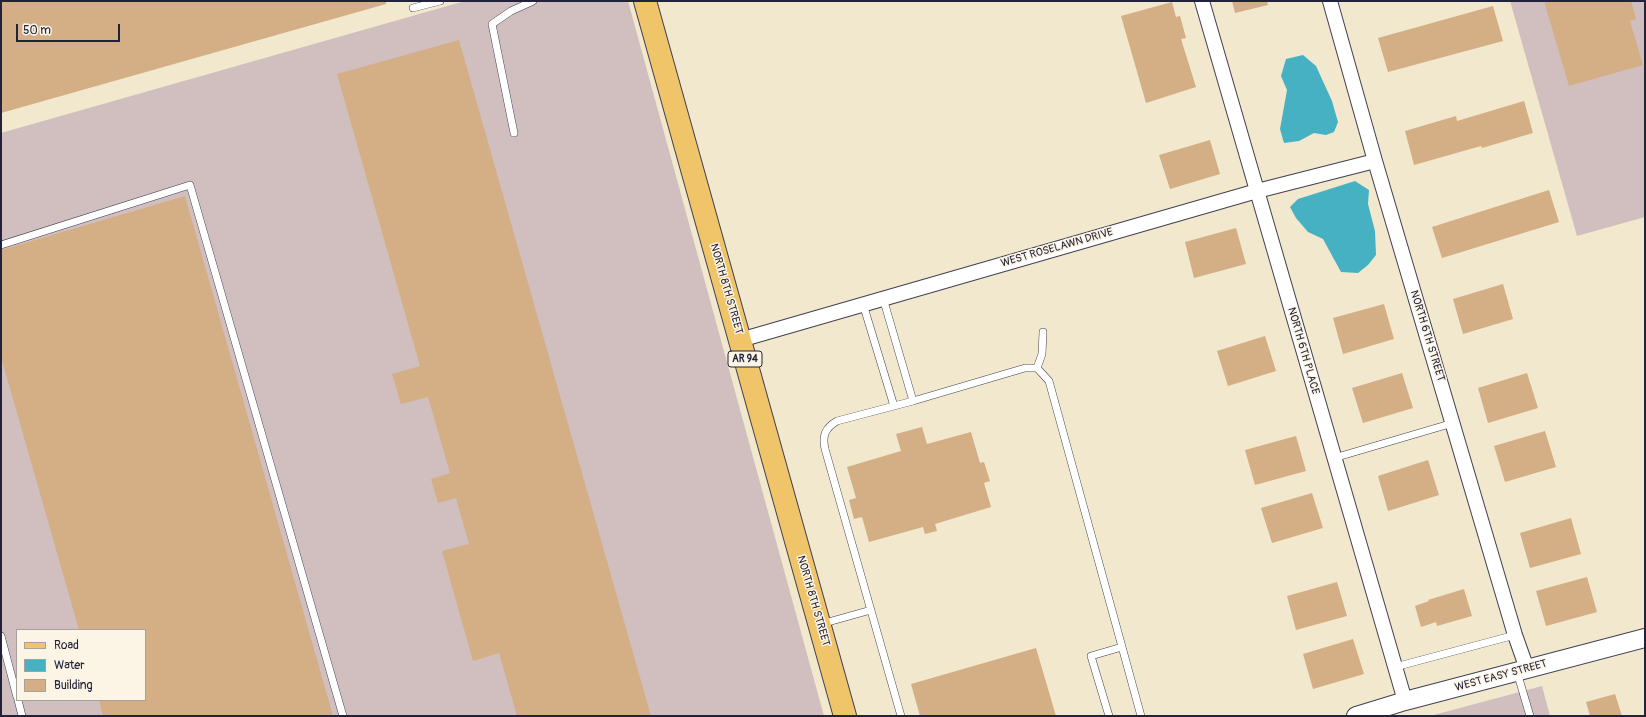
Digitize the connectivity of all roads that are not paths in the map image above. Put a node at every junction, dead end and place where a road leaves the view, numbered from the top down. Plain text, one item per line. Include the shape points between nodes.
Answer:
1 (440, 1) edge
2 (534, 1) edge
3 (646, 1) edge
4 (1202, 1) edge
5 (1330, 1) edge
6 (412, 8) dead end
7 (514, 133) dead end
8 (1375, 161) junction
9 (1256, 191) junction
10 (1, 245) edge
11 (883, 298) junction
12 (863, 304) junction
13 (1043, 332) dead end
14 (740, 340) junction
15 (1037, 368) junction
16 (913, 401) junction
17 (894, 406) junction
18 (1453, 423) junction
19 (1334, 458) junction
20 (871, 610) junction
21 (819, 624) junction
22 (1515, 635) junction
23 (1, 636) edge
24 (1645, 638) edge
25 (1122, 647) junction
26 (1395, 667) junction
27 (1522, 671) junction
28 (16, 692) edge
29 (18, 701) edge
30 (1405, 701) junction
31 (22, 716) edge
32 (343, 716) edge
33 (845, 716) edge
34 (901, 716) edge
35 (1109, 716) edge
36 (1141, 716) edge
37 (1356, 716) edge
38 (1530, 716) edge

1 - 6 lane
2 - 7 lane via 511,11 492,24
3 - 14 main road, NORTH 8TH STREET / AR 94
4 - 9 street, NORTH 6TH PLACE
5 - 8 street, NORTH 6TH STREET
8 - 9 street, WEST ROSELAWN DRIVE
8 - 18 street, NORTH 6TH STREET
9 - 11 street, WEST ROSELAWN DRIVE
9 - 19 street, NORTH 6TH PLACE
10 - 32 lane via 190,185
11 - 12 street, WEST ROSELAWN DRIVE
11 - 16 lane
12 - 14 street, WEST ROSELAWN DRIVE
12 - 17 lane
13 - 15 lane via 1042,354
14 - 21 main road, NORTH 8TH STREET / AR 94
15 - 16 lane via 1025,368
15 - 25 lane via 1049,381
16 - 17 lane
17 - 20 lane via 837,421 826,429 823,441
18 - 19 lane
18 - 22 street, NORTH 6TH STREET
19 - 26 street, NORTH 6TH PLACE
20 - 21 lane
20 - 34 lane
21 - 33 main road, NORTH 8TH STREET / AR 94
22 - 26 lane
22 - 27 street, NORTH 6TH STREET
23 - 28 lane
24 - 27 street, WEST EASY STREET
25 - 35 lane via 1091,656
25 - 36 lane
26 - 30 street, NORTH 6TH PLACE
27 - 30 street, WEST EASY STREET
27 - 38 lane
29 - 31 lane
30 - 37 street, WEST EASY STREET

